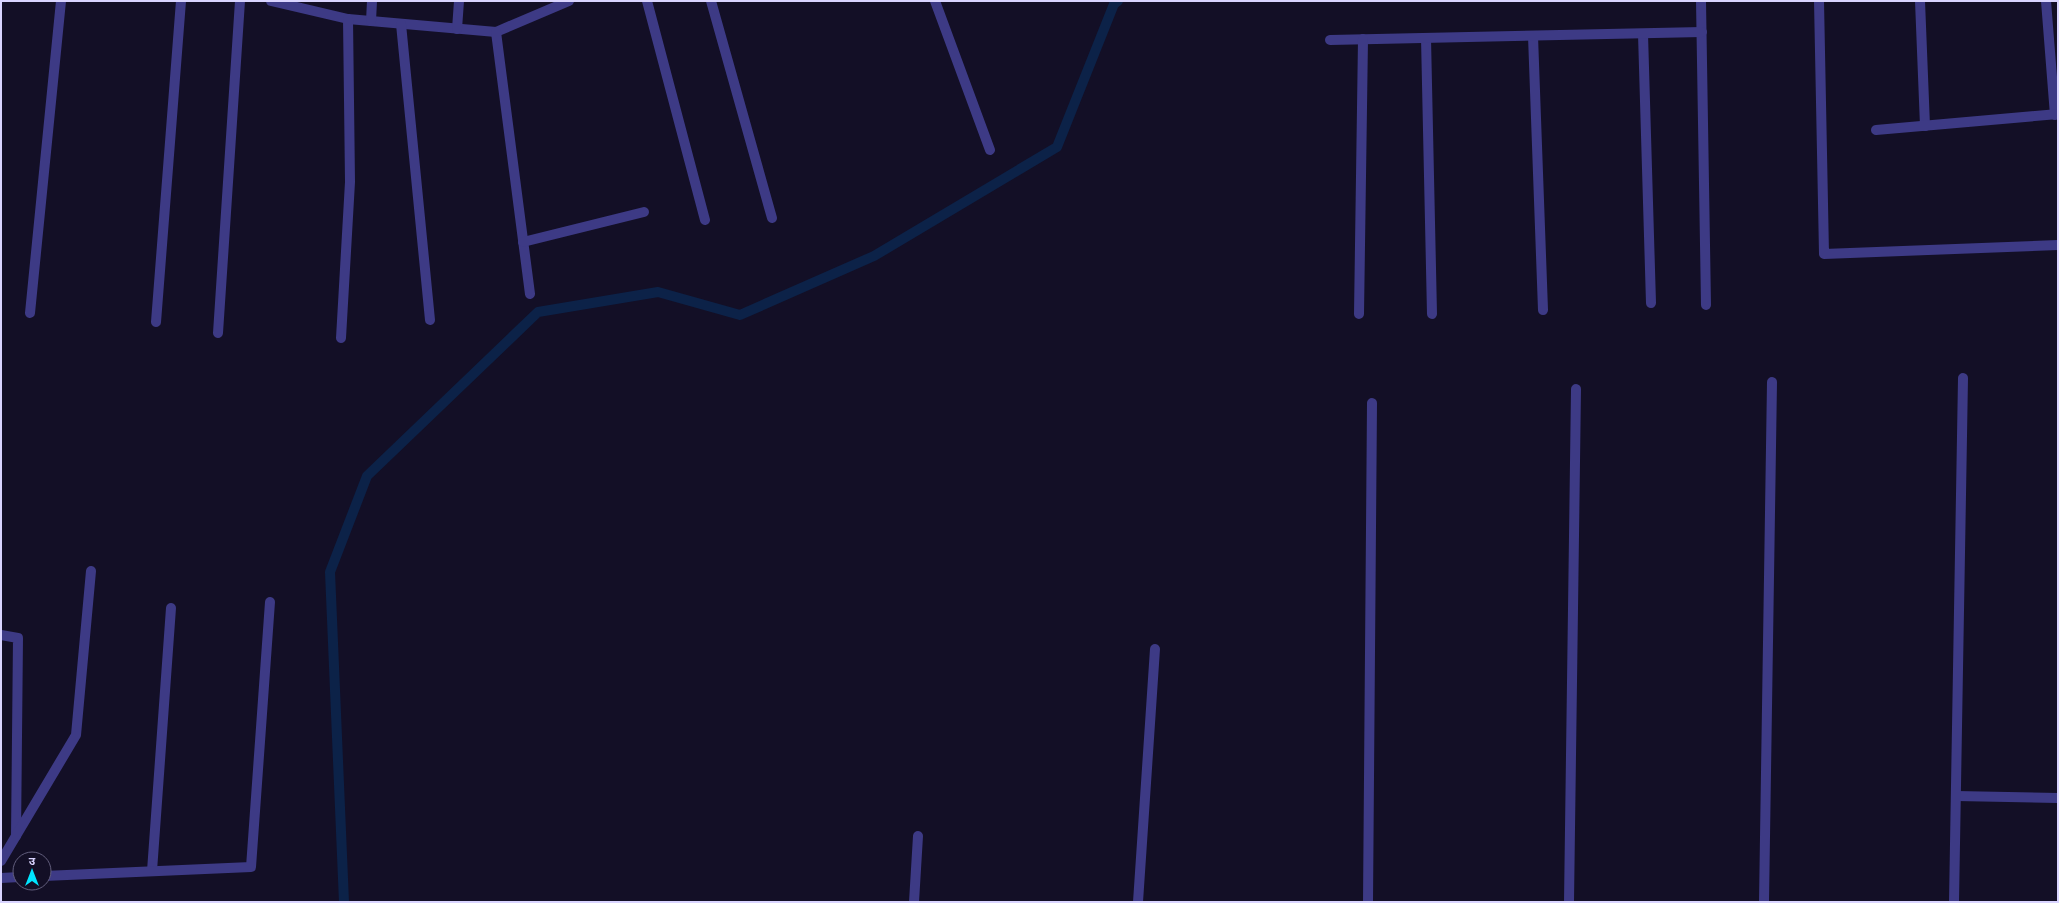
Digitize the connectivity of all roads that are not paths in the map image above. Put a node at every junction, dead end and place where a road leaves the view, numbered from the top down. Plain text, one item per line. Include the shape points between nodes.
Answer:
1 (61, 1) edge
2 (181, 1) edge
3 (240, 1) edge
4 (271, 1) edge
5 (372, 1) edge
6 (459, 1) edge
7 (569, 1) edge
8 (647, 1) edge
9 (711, 1) edge
10 (935, 1) edge
11 (1702, 1) edge
12 (1819, 1) edge
13 (1920, 1) edge
14 (2046, 1) edge
15 (348, 19) junction
16 (371, 21) junction
17 (401, 24) junction
18 (457, 29) junction
19 (496, 32) junction
20 (1702, 32) junction
21 (1643, 34) junction
22 (1533, 36) junction
23 (1426, 38) junction
24 (1363, 39) junction
25 (1330, 40) dead end
26 (2056, 115) edge
27 (1925, 126) junction
28 (1876, 130) dead end
29 (990, 150) dead end
30 (644, 212) dead end
31 (772, 218) dead end
32 (706, 220) dead end
33 (523, 242) junction
34 (2058, 245) edge
35 (530, 294) dead end
36 (1651, 303) dead end
37 (1706, 305) dead end
38 (1543, 310) dead end
39 (30, 313) dead end
40 (1359, 314) dead end
41 (1432, 314) dead end
42 (430, 320) dead end
43 (156, 322) dead end
44 (218, 333) dead end
45 (340, 338) dead end
46 (1963, 378) dead end
47 (1772, 382) dead end
48 (1576, 389) dead end
49 (1372, 402) dead end
50 (91, 571) dead end
51 (270, 602) dead end
52 (172, 608) dead end
53 (1, 635) edge
54 (1155, 649) dead end
55 (1956, 796) junction
56 (2058, 798) edge
57 (16, 836) junction
58 (918, 836) dead end
59 (1, 861) edge
60 (152, 871) junction
61 (52, 876) edge
62 (12, 877) edge
63 (1, 878) edge
64 (914, 902) edge
65 (1138, 902) edge
66 (1368, 902) edge
67 (1569, 902) edge
68 (1764, 902) edge
69 (1954, 902) edge

1 - 39 street
2 - 43 street
3 - 44 street
4 - 15 street
5 - 16 street
6 - 18 street
7 - 19 street
8 - 32 street
9 - 31 street
10 - 29 street
11 - 20 street
12 - 34 street via 1824,254
13 - 27 street
14 - 26 street
15 - 16 street
15 - 45 street via 350,182
16 - 17 street
17 - 18 street
17 - 42 street
18 - 19 street
19 - 33 street
20 - 21 street
20 - 37 street
21 - 22 street
21 - 36 street
22 - 23 street
22 - 38 street
23 - 24 street
23 - 41 street
24 - 25 street
24 - 40 street
26 - 27 street
27 - 28 street
30 - 33 street
33 - 35 street
46 - 55 street
47 - 68 street
48 - 67 street
49 - 66 street
50 - 57 street via 76,735
51 - 60 street via 251,867
52 - 60 street
53 - 57 street via 18,638
54 - 65 street
55 - 56 street
55 - 69 street
57 - 59 street
58 - 64 street
60 - 61 street
62 - 63 street

